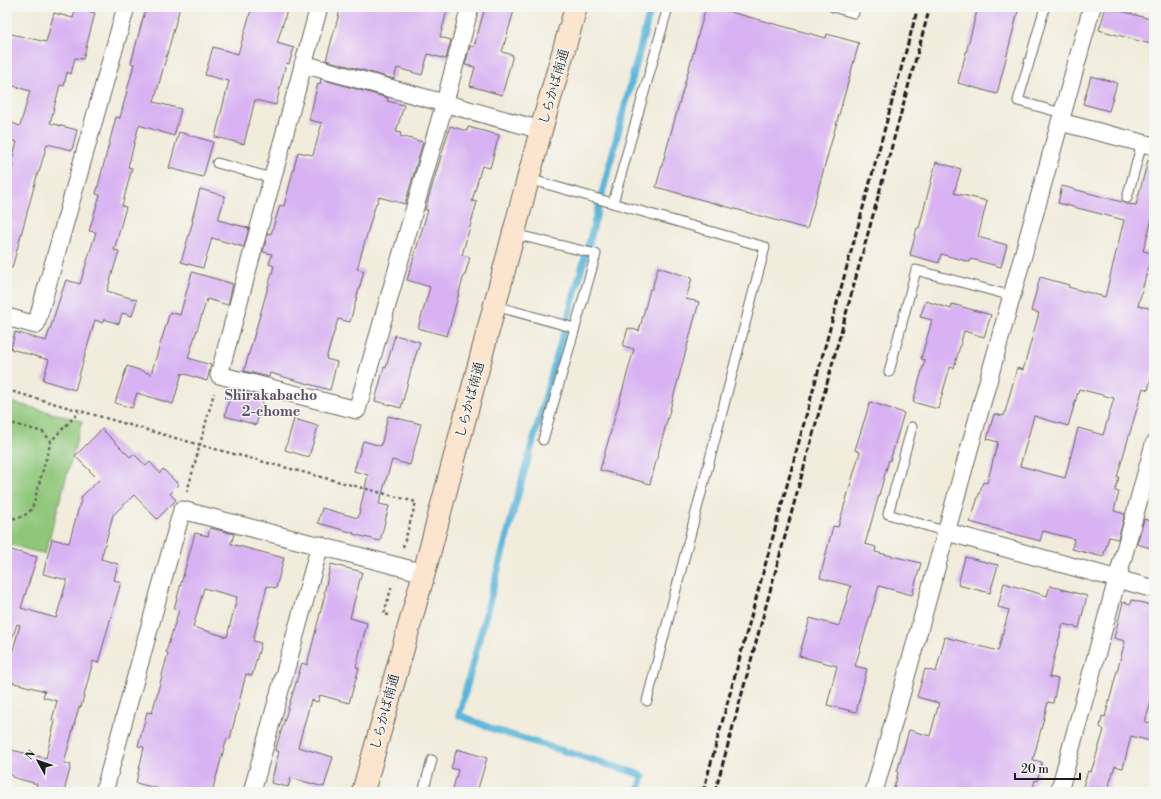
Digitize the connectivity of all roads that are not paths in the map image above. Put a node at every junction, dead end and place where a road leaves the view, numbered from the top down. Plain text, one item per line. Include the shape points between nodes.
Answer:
1 (126, 7) edge
2 (319, 7) edge
3 (470, 7) edge
4 (576, 7) edge
5 (668, 7) edge
6 (833, 7) edge
7 (1045, 7) edge
8 (1092, 7) edge
9 (854, 13) dead end
10 (303, 64) junction
11 (445, 102) junction
12 (1061, 118) junction
13 (541, 130) junction
14 (1148, 144) edge
15 (217, 163) dead end
16 (272, 178) junction
17 (529, 180) junction
18 (1127, 198) dead end
19 (613, 204) junction
20 (514, 234) junction
21 (1012, 296) junction
22 (495, 306) junction
23 (7, 317) edge
24 (575, 328) junction
25 (889, 372) dead end
26 (912, 428) dead end
27 (543, 440) dead end
28 (1154, 444) edge
29 (947, 532) junction
30 (320, 545) junction
31 (424, 573) junction
32 (1117, 580) junction
33 (1154, 589) edge
34 (647, 702) dead end
35 (432, 760) dead end
36 (104, 792) edge
37 (252, 792) edge
38 (363, 792) edge
39 (423, 792) edge
40 (874, 792) edge
41 (1058, 792) edge

1 - 23 street via 36,325
2 - 10 street
3 - 11 street
4 - 13 street, しらかば南通
5 - 19 lane
6 - 9 lane
7 - 12 lane via 1018,101
8 - 12 street
10 - 11 street
10 - 16 street
11 - 13 street
11 - 16 street via 357,410 219,375
12 - 14 street
12 - 21 street
13 - 17 street, しらかば南通
14 - 18 lane
15 - 16 lane
17 - 19 lane
17 - 20 street, しらかば南通
19 - 34 lane via 765,247
20 - 22 street, しらかば南通
20 - 24 lane via 596,254
21 - 25 lane via 916,270
21 - 29 street
22 - 24 lane
22 - 31 street, しらかば南通
24 - 27 lane
26 - 29 lane via 888,514
28 - 32 street
29 - 32 street
29 - 40 street
30 - 31 street
30 - 36 street via 182,510
30 - 37 street
31 - 38 street, しらかば南通
32 - 33 street
32 - 41 street
35 - 39 lane

